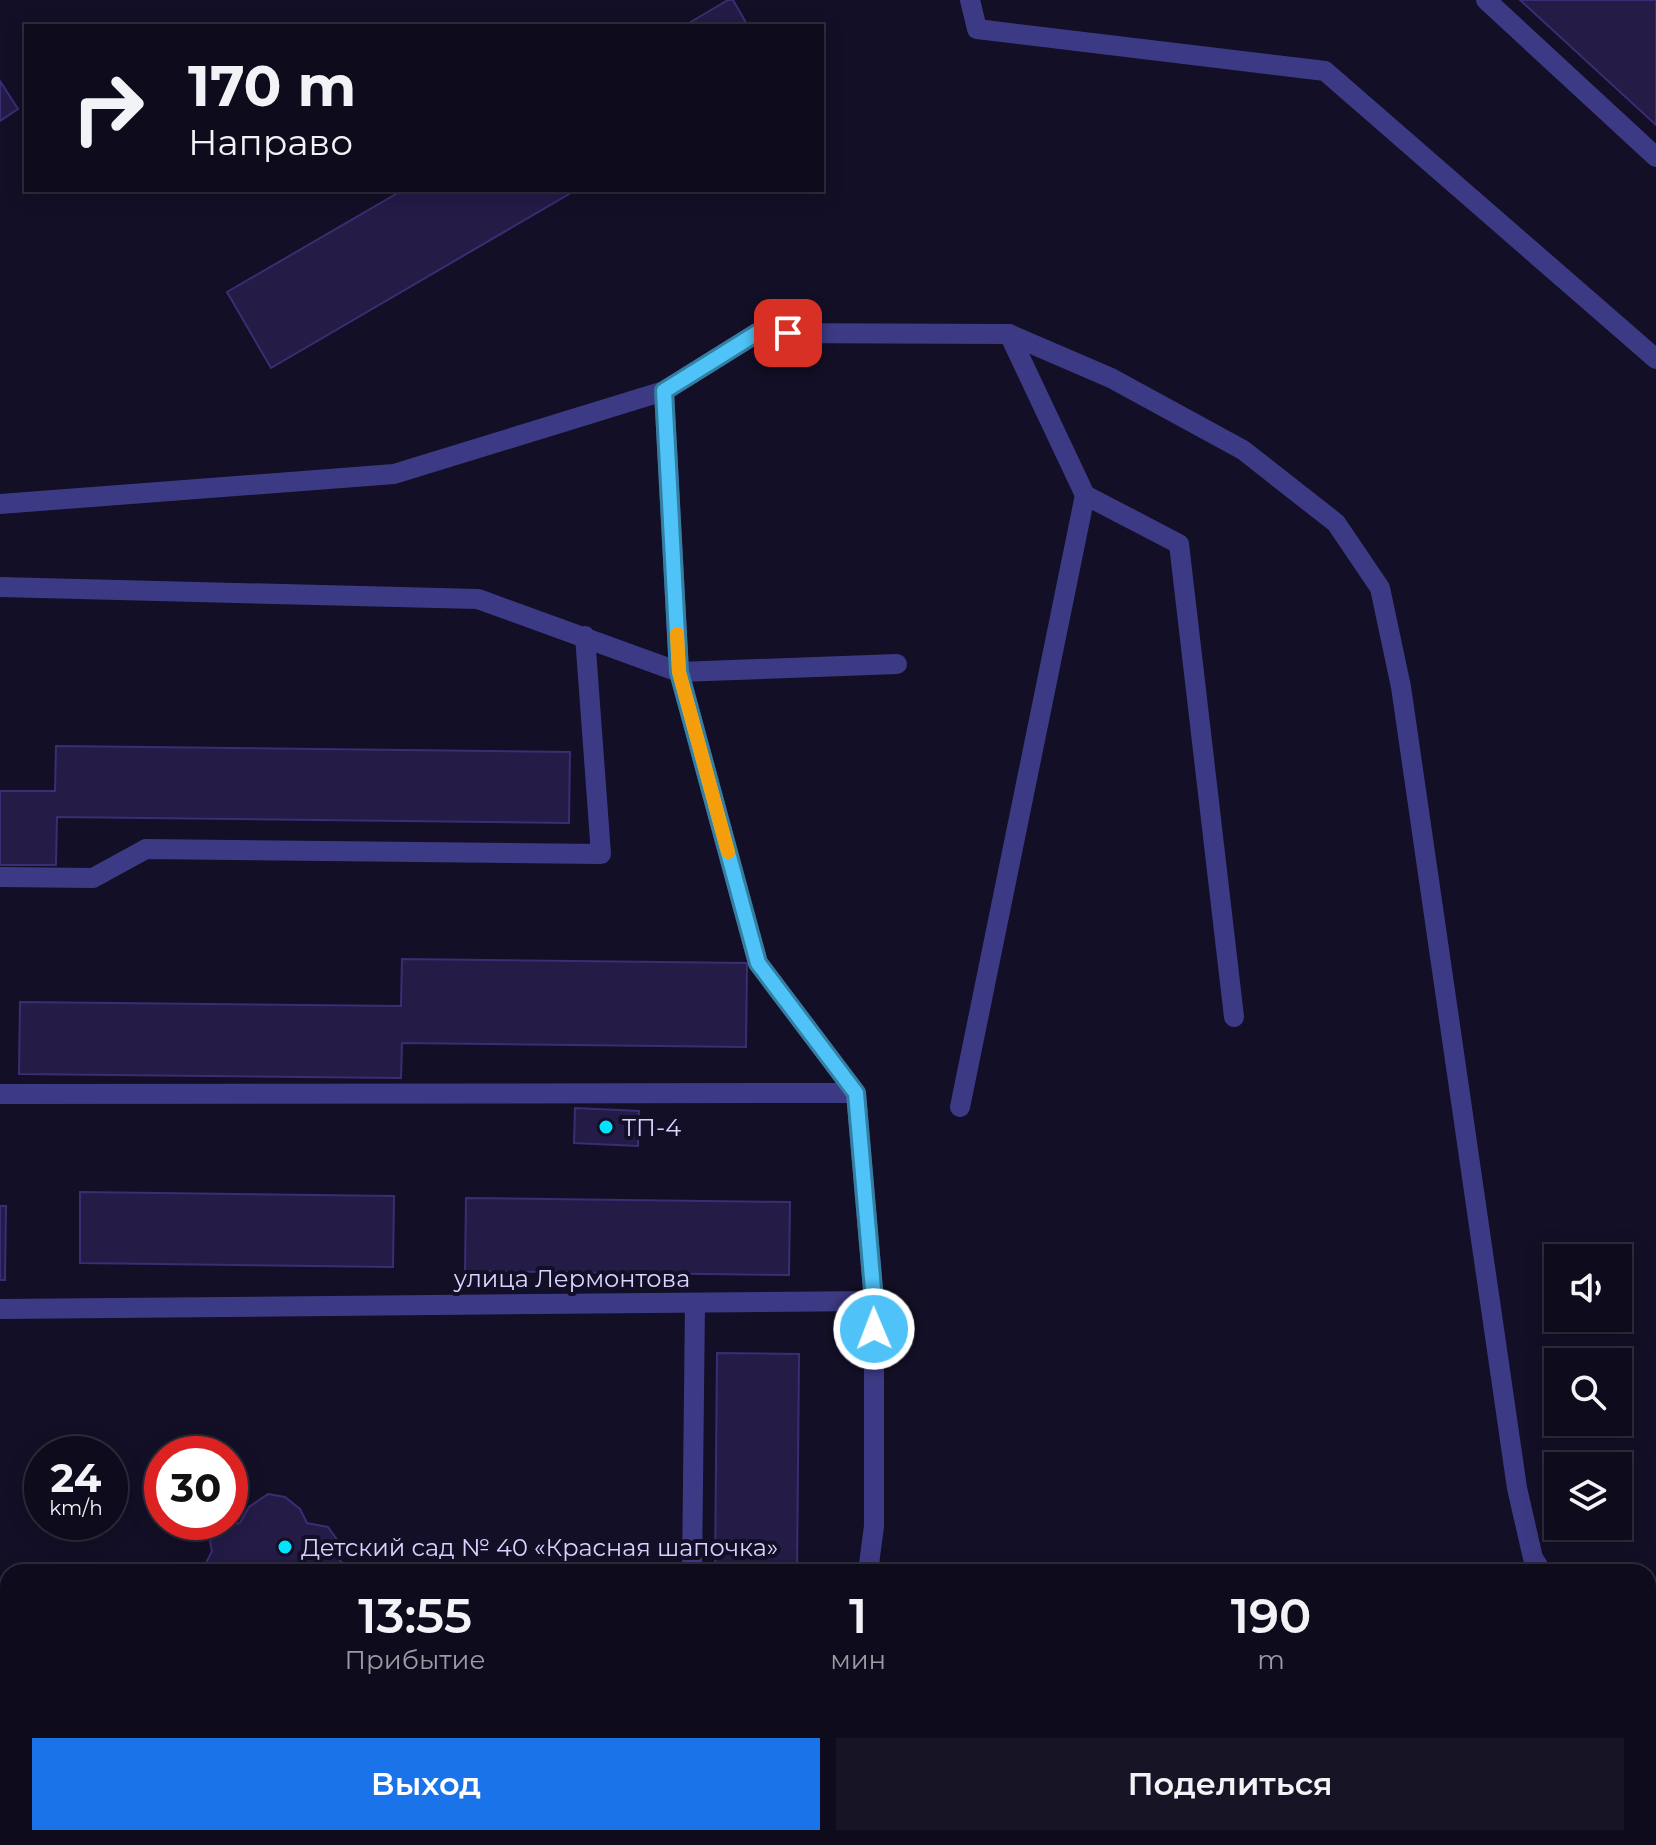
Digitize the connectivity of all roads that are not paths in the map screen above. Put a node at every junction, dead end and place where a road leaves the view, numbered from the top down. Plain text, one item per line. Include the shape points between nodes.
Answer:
1 (970, 0) edge
2 (1486, 0) edge
3 (1656, 157) edge
4 (1009, 334) junction
5 (1656, 359) edge
6 (664, 391) junction
7 (1085, 495) junction
8 (0, 504) edge
9 (0, 587) edge
10 (585, 636) junction
11 (897, 664) dead end
12 (679, 672) junction
13 (0, 877) edge
14 (1234, 1017) dead end
15 (856, 1093) junction
16 (0, 1094) edge
17 (960, 1107) dead end
18 (874, 1301) junction
19 (695, 1303) junction
20 (0, 1309) edge
21 (692, 1564) edge
22 (869, 1564) edge
23 (1537, 1564) edge

1 - 5 street via 977,29 1325,71
2 - 3 street
4 - 6 street via 757,333
4 - 7 street
4 - 23 street via 1111,378 1243,450 1336,523 1380,588 1401,687 1517,1488
6 - 8 street via 394,474
6 - 12 street
7 - 14 street via 1179,544
7 - 17 street
9 - 10 street via 478,599
10 - 12 street
10 - 13 street via 601,854 146,849 93,878
11 - 12 street
12 - 15 street via 758,963
15 - 16 street
15 - 18 street
18 - 19 street, улица Лермонтова
18 - 22 street via 874,1526
19 - 20 street, улица Лермонтова
19 - 21 street

